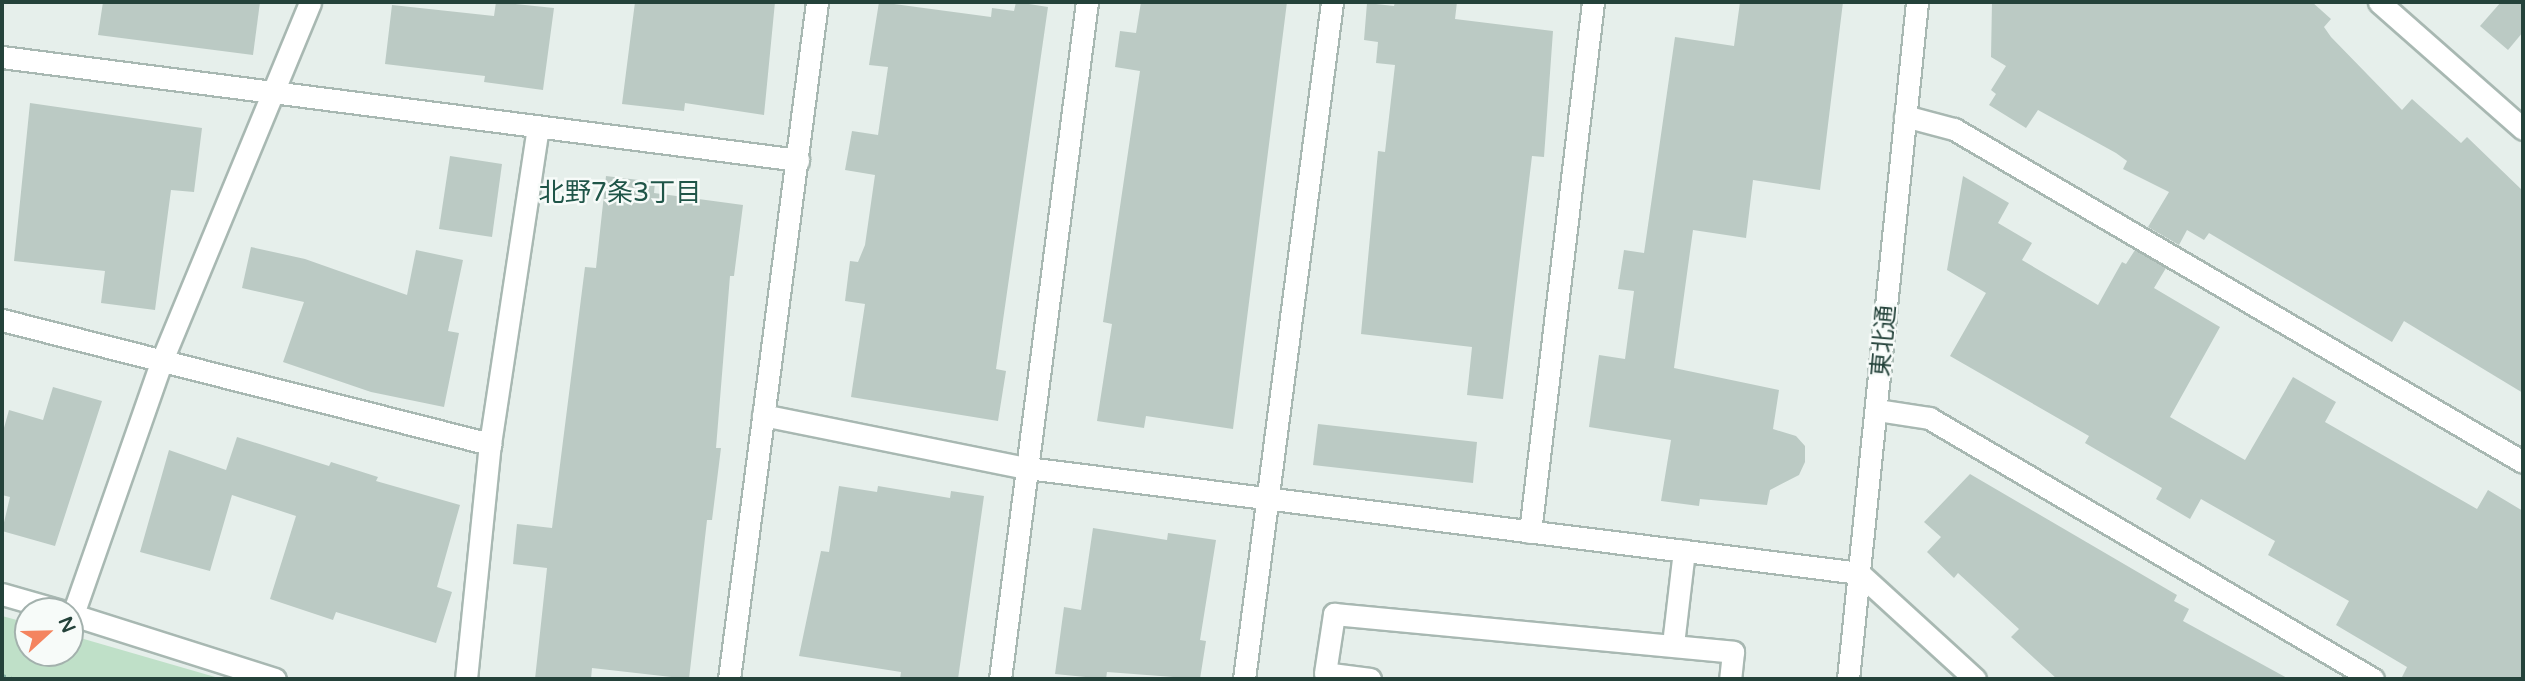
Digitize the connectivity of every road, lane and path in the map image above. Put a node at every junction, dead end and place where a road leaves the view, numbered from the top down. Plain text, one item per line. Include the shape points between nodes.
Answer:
1 (310, 2) edge
2 (817, 2) edge
3 (1087, 2) edge
4 (1332, 2) edge
5 (1593, 2) edge
6 (1917, 2) edge
7 (2379, 2) edge
8 (2, 57) edge
9 (275, 92) junction
10 (1905, 116) junction
11 (538, 128) junction
12 (2523, 129) edge
13 (798, 160) junction
14 (2, 320) edge
15 (162, 360) junction
16 (1877, 410) junction
17 (763, 415) junction
18 (490, 444) junction
19 (2523, 463) edge
20 (1027, 468) junction
21 (1267, 501) junction
22 (1530, 532) junction
23 (1684, 551) junction
24 (1859, 573) junction
25 (74, 597) edge
26 (84, 618) edge
27 (1673, 644) junction
28 (2, 676) edge
29 (12, 679) edge
30 (275, 679) edge
31 (466, 679) edge
32 (729, 679) edge
33 (1000, 679) edge
34 (1244, 679) edge
35 (1370, 679) edge
36 (1730, 679) edge
37 (1848, 679) edge
38 (1975, 679) edge
39 (2373, 679) edge

1 - 9 street
2 - 13 street
3 - 20 street
4 - 21 street
5 - 22 street
6 - 10 street, 東北通
7 - 12 street
8 - 9 street
9 - 11 street
9 - 15 street
10 - 16 street, 東北通
10 - 19 street via 1954,129
11 - 13 street
11 - 18 street
13 - 17 street
14 - 15 street
15 - 18 street
15 - 25 street
16 - 24 street, 東北通
16 - 39 street via 1929,418
17 - 20 street
17 - 32 street
18 - 31 street
20 - 21 street
20 - 33 street
21 - 22 street
21 - 34 street
22 - 23 street
23 - 24 street
23 - 27 street
24 - 37 street, 東北通
24 - 38 street
26 - 30 street
27 - 35 street via 1334,614 1325,673
27 - 36 street via 1733,652
28 - 29 path

